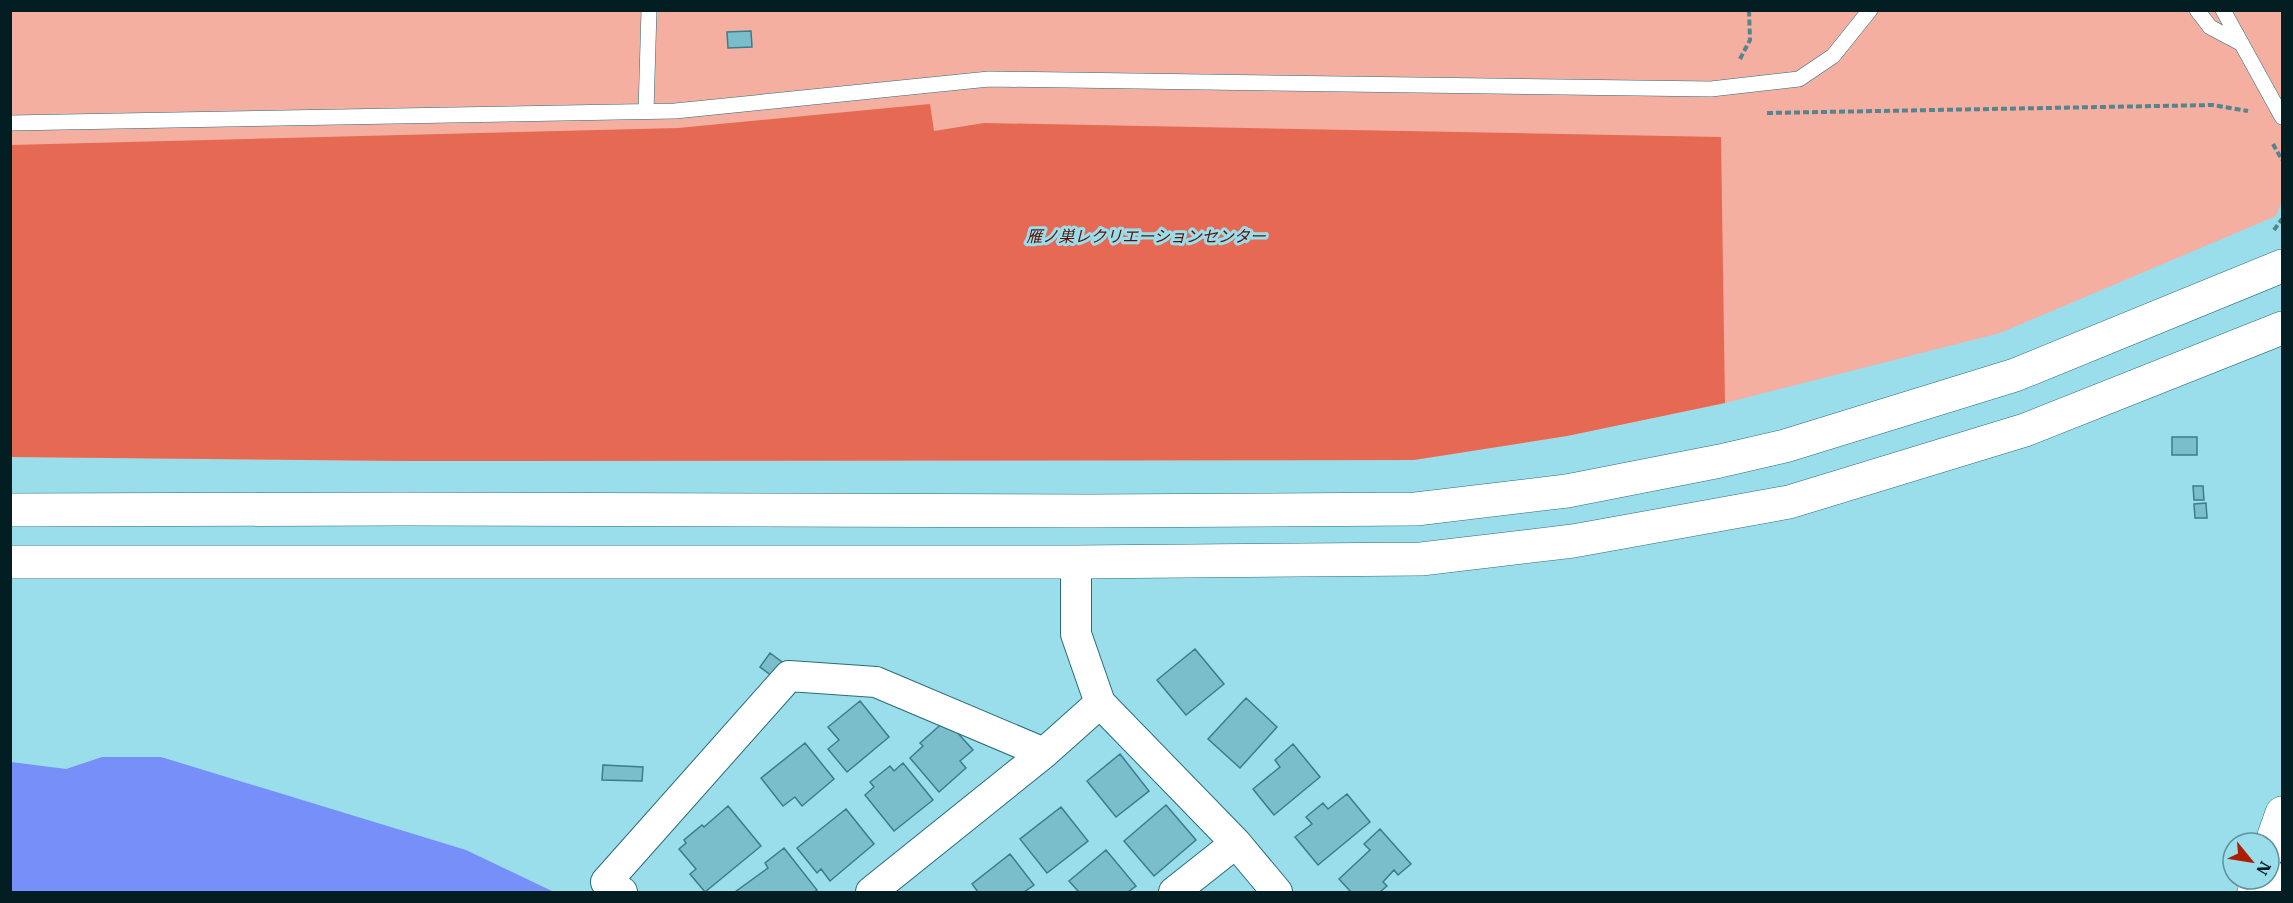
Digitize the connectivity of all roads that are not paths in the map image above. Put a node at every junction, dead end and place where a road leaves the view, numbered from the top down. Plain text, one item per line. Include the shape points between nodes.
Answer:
1 (649, 10) edge
2 (1870, 10) edge
3 (2197, 10) edge
4 (2223, 10) edge
5 (2242, 44) junction
6 (646, 111) junction
7 (2282, 117) edge
8 (10, 123) edge
9 (2283, 266) edge
10 (2283, 328) edge
11 (10, 510) edge
12 (10, 562) edge
13 (1076, 562) junction
14 (1100, 703) junction
15 (1044, 753) junction
16 (2283, 813) edge
17 (2276, 831) edge
18 (1236, 843) junction
19 (622, 892) edge
20 (871, 892) edge
21 (1174, 892) edge
22 (1277, 892) edge

1 - 6 lane
2 - 6 lane via 1833,56 1799,79 1736,87 989,79
3 - 5 lane via 2210,27
4 - 5 lane
5 - 7 lane
6 - 8 lane
9 - 11 street via 2015,375 1785,446 1568,491 1416,509
10 - 13 street via 2025,430 1789,502 1573,541 1421,559
12 - 13 street
13 - 14 street via 1076,634
14 - 15 street
14 - 18 street
15 - 19 street via 876,682 789,676 606,882
15 - 20 street
16 - 17 street
18 - 21 street
18 - 22 street

